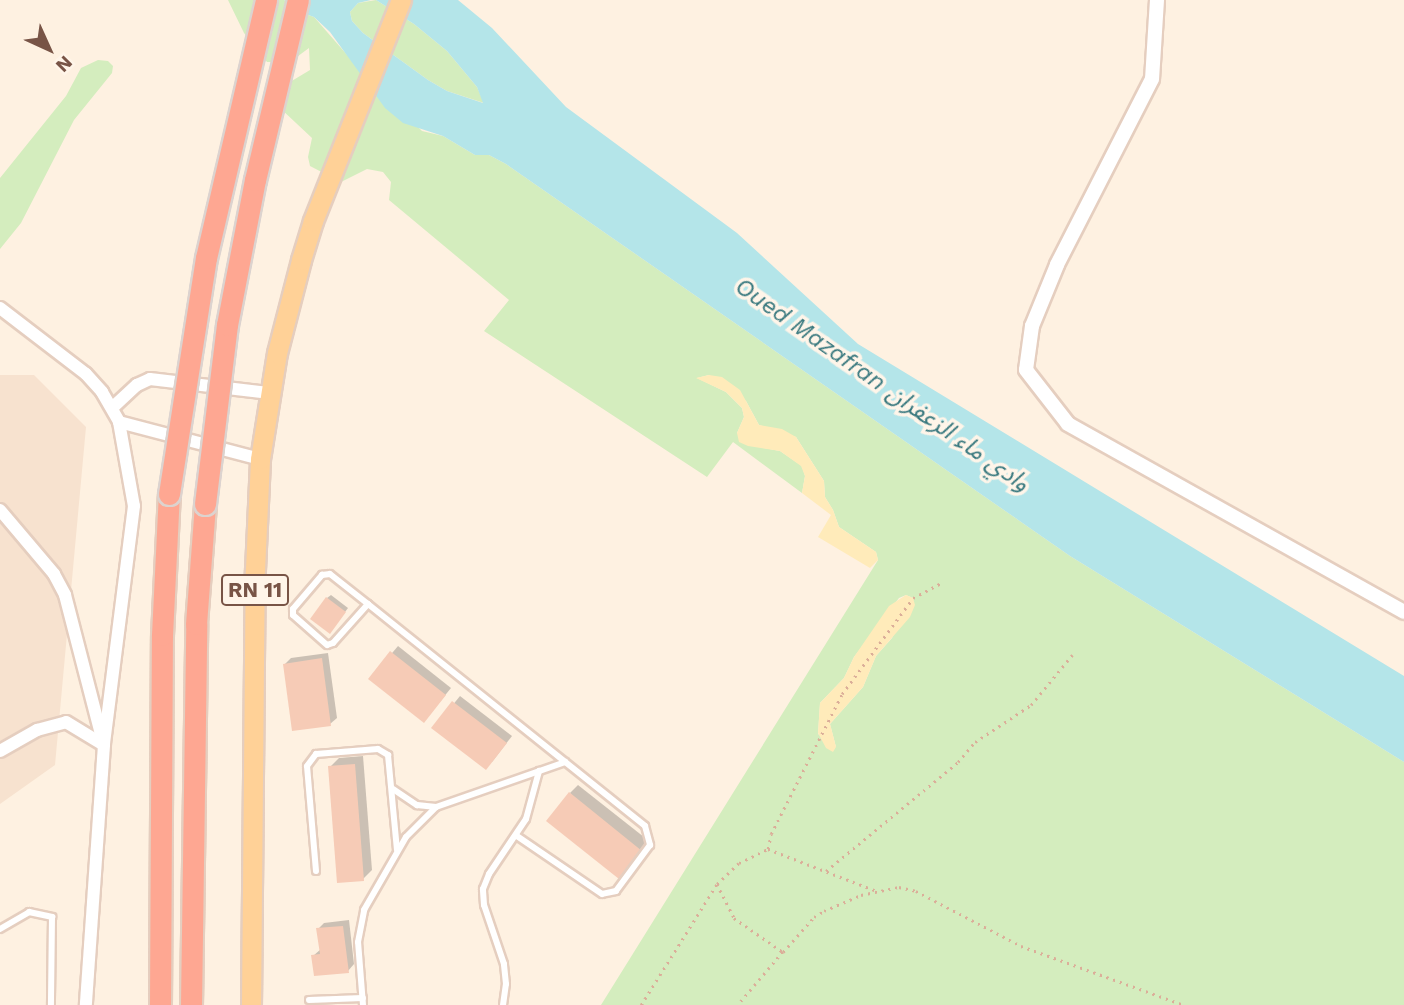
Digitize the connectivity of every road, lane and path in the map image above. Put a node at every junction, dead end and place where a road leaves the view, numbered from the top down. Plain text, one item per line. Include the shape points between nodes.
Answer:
1 (266, 0) edge
2 (298, 0) edge
3 (401, 0) edge
4 (1157, 0) edge
5 (0, 308) edge
6 (271, 393) junction
7 (112, 408) junction
8 (119, 422) junction
9 (260, 458) junction
10 (0, 510) edge
11 (941, 583) dead end
12 (369, 604) junction
13 (1404, 612) edge
14 (1072, 655) dead end
15 (104, 745) junction
16 (0, 751) edge
17 (565, 762) junction
18 (539, 771) junction
19 (393, 789) junction
20 (436, 807) junction
21 (517, 836) junction
22 (768, 849) junction
23 (397, 850) junction
24 (826, 871) junction
25 (316, 872) dead end
26 (717, 884) junction
27 (878, 891) junction
28 (0, 929) edge
29 (783, 951) junction
30 (309, 1000) dead end
31 (363, 1002) edge
32 (51, 1005) edge
33 (86, 1005) edge
34 (160, 1005) edge
35 (191, 1005) edge
36 (251, 1005) edge
37 (503, 1005) edge
38 (641, 1005) edge
39 (738, 1005) edge
40 (1184, 1005) edge

1 - 34 highway, bridge via 206,258 169,494 162,635
2 - 35 highway, bridge via 255,180 227,325 205,504 196,624
3 - 6 main road, RN 11 via 309,234 285,317
4 - 13 street via 1152,79 1057,265 1032,326 1026,370 1068,424
5 - 7 street via 86,374
6 - 7 street via 150,379
6 - 9 main road, RN 11
7 - 8 street
8 - 9 street
8 - 15 street via 135,506
9 - 36 main road, RN 11
10 - 15 street via 54,574 65,595
11 - 22 path via 913,597 842,694 779,817
12 - 12 lane via 327,645 293,615 293,608 325,574
12 - 17 lane
14 - 24 path via 1031,705 975,742 958,762
15 - 16 street via 66,722 37,730
15 - 33 street
17 - 18 lane
17 - 21 lane via 645,826 650,845 616,891 602,894
18 - 20 lane
18 - 21 lane
19 - 20 lane via 417,804
19 - 23 lane
19 - 25 lane via 390,759 382,750 312,757 307,766
20 - 23 lane
21 - 37 lane via 483,889 504,964
22 - 24 path
22 - 26 path via 739,863
23 - 31 lane via 362,918 358,942
24 - 27 path
26 - 29 path via 734,918
26 - 38 path
27 - 29 path via 861,894 814,917
27 - 40 path via 899,887 916,891 1021,946
28 - 32 lane via 29,912 52,917
29 - 39 path
30 - 31 lane

